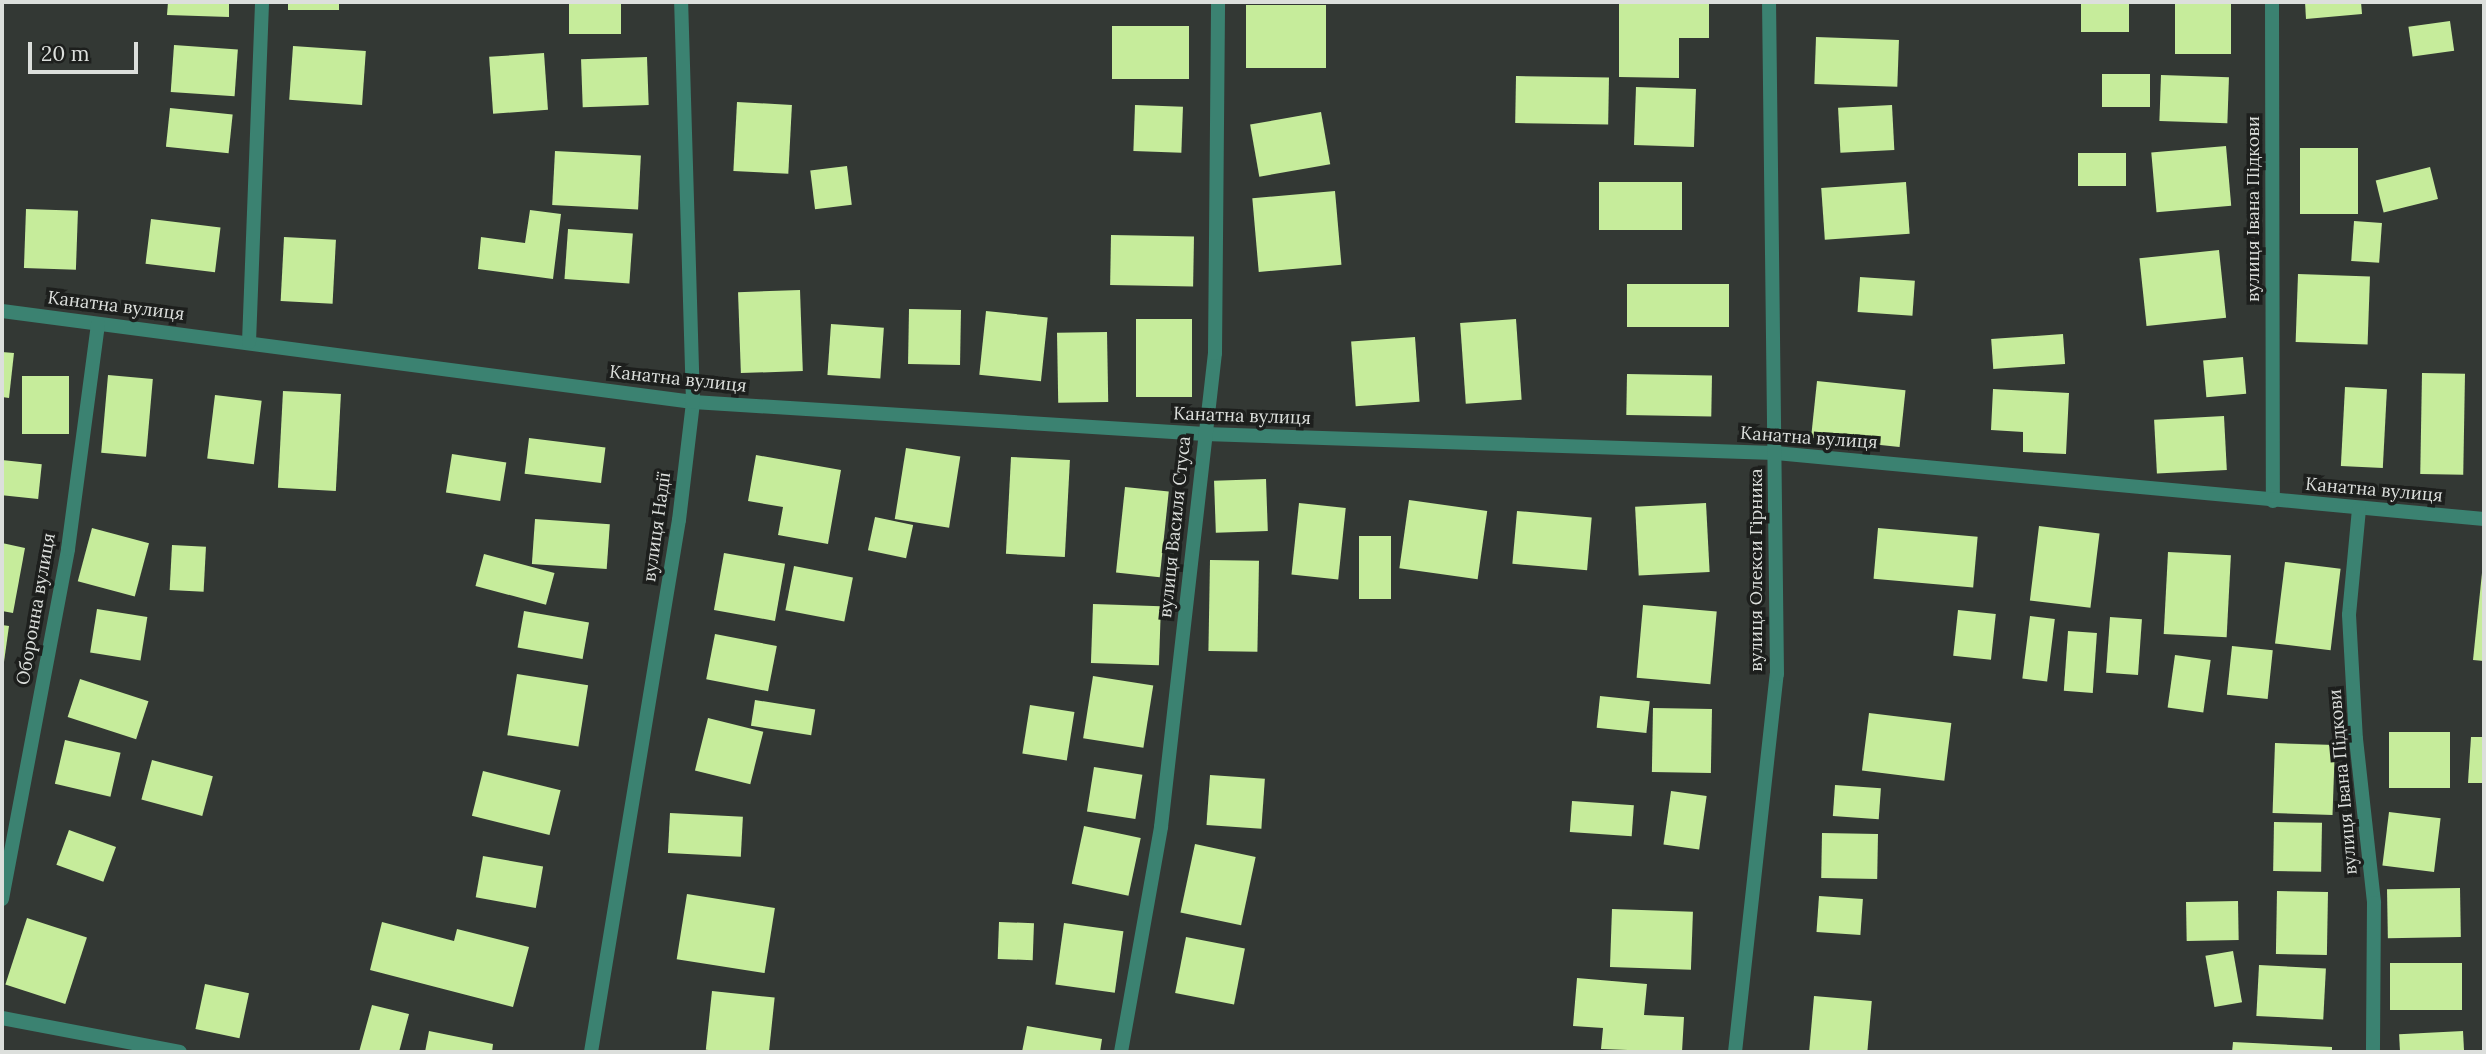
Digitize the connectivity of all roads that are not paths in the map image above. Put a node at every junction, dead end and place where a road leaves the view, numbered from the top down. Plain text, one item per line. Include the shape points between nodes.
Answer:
1 (262, 2) edge
2 (681, 2) edge
3 (1218, 2) edge
4 (1769, 2) edge
5 (2272, 2) edge
6 (2, 311) edge
7 (98, 324) junction
8 (249, 342) junction
9 (693, 402) junction
10 (1205, 434) junction
11 (1775, 453) junction
12 (2273, 501) junction
13 (2359, 509) junction
14 (2484, 519) edge
15 (2, 900) edge
16 (2, 1017) edge
17 (180, 1052) edge
18 (592, 1052) edge
19 (1121, 1052) edge
20 (1735, 1052) edge
21 (2373, 1052) edge

1 - 8 street
2 - 9 street, вулиця Надії
3 - 10 street, вулиця Василя Стуса via 1214,353
4 - 11 street, вулиця Олекси Гірника
5 - 12 street, вулиця Івана Підкови
6 - 7 street, Канатна вулиця
7 - 8 street, Канатна вулиця
7 - 15 street, Оборонна вулиця via 68,549
8 - 9 street, Канатна вулиця
9 - 10 street, Канатна вулиця
9 - 18 street, вулиця Надії via 679,520
10 - 11 street, Канатна вулиця
10 - 19 street, вулиця Василя Стуса via 1161,827
11 - 12 street, Канатна вулиця
11 - 20 street, вулиця Олекси Гірника via 1777,674
12 - 13 street, Канатна вулиця
13 - 14 street, Канатна вулиця
13 - 21 street, вулиця Івана Підкови via 2349,615 2356,739 2374,902
16 - 17 street

